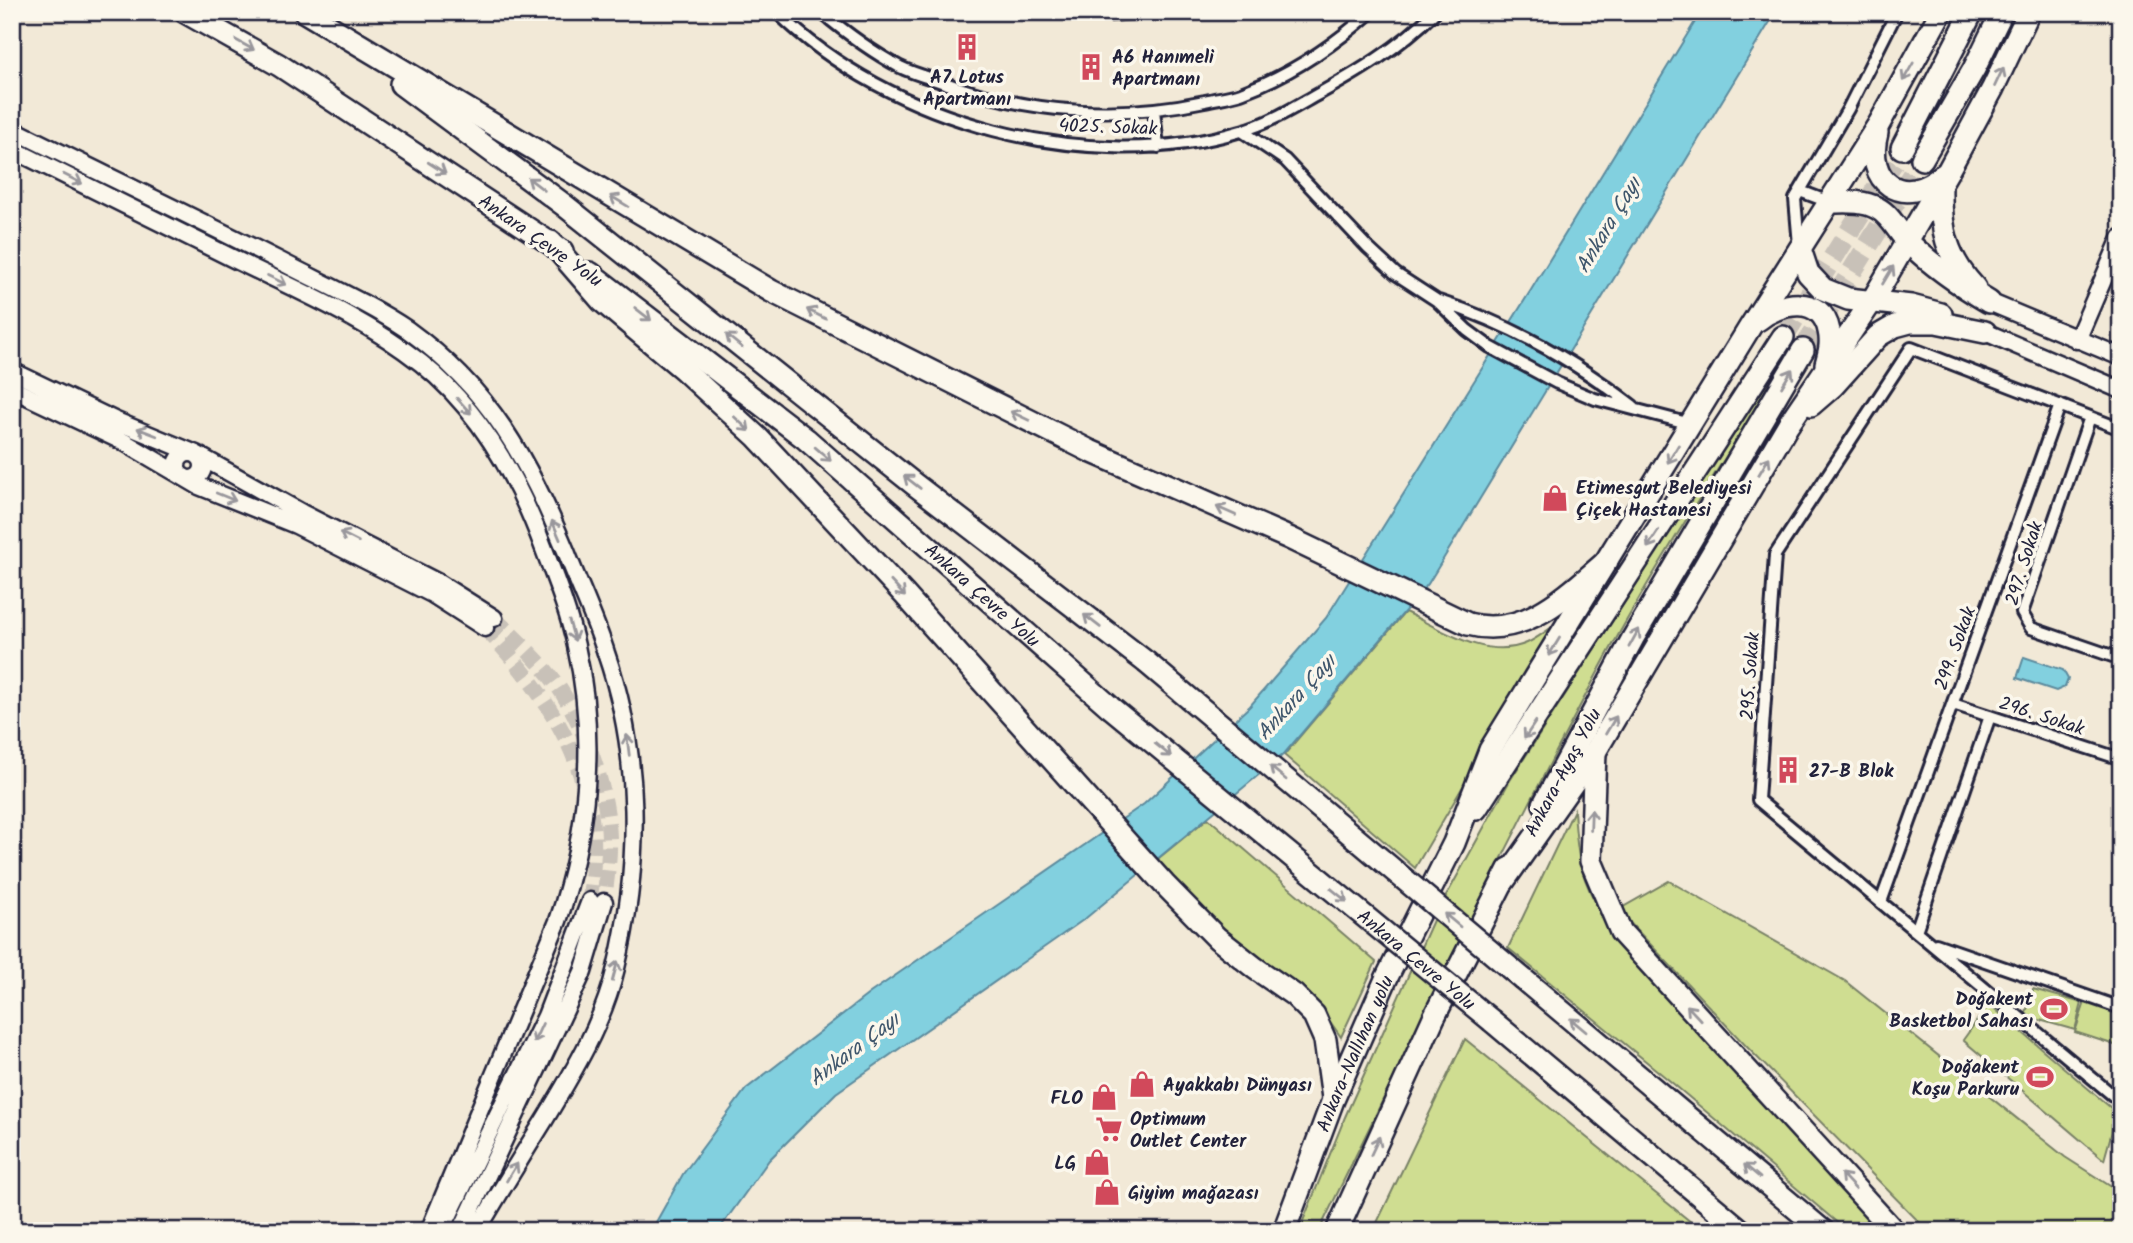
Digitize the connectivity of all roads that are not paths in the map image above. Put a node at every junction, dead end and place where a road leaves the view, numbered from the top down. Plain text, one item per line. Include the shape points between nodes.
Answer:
1 (185, 12) edge
2 (304, 12) edge
3 (777, 12) edge
4 (821, 12) edge
5 (1057, 12) edge
6 (1147, 12) edge
7 (1371, 12) edge
8 (1435, 12) edge
9 (1897, 12) edge
10 (1941, 12) edge
11 (1972, 12) edge
12 (2002, 12) edge
13 (2029, 12) edge
14 (1154, 110) junction
15 (1879, 124) junction
16 (12, 129) edge
17 (1242, 131) junction
18 (1158, 147) junction
19 (1902, 148) tunnel mouth
20 (12, 149) edge
21 (1922, 159) tunnel mouth
22 (1945, 177) junction
23 (1800, 191) junction
24 (1829, 202) junction
25 (2121, 238) edge
26 (551, 242) junction
27 (1908, 242) junction
28 (1800, 248) junction
29 (1436, 300) junction
30 (1872, 301) junction
31 (1989, 302) junction
32 (1750, 327) junction
33 (1985, 332) junction
34 (1783, 337) tunnel mouth
35 (2077, 340) junction
36 (1803, 350) tunnel mouth
37 (2121, 357) edge
38 (12, 371) edge
39 (1823, 373) junction
40 (12, 388) edge
41 (2121, 390) edge
42 (2060, 405) junction
43 (1637, 410) junction
44 (2090, 417) junction
45 (1691, 424) junction
46 (1788, 425) junction
47 (2121, 429) edge
48 (196, 454) junction
49 (183, 477) junction
50 (1607, 561) junction
51 (2121, 659) edge
52 (1953, 704) junction
53 (1990, 716) junction
54 (1595, 752) junction
55 (2121, 759) edge
56 (1454, 843) junction
57 (1503, 882) junction
58 (1881, 902) junction
59 (1916, 931) junction
60 (1927, 940) junction
61 (2121, 1009) edge
62 (1333, 1100) junction
63 (2121, 1102) edge
64 (1308, 1166) junction
65 (429, 1231) edge
66 (441, 1231) edge
67 (461, 1231) edge
68 (477, 1231) edge
69 (1273, 1231) edge
70 (1284, 1231) edge
71 (1336, 1231) edge
72 (1742, 1231) edge
73 (1823, 1231) edge
74 (1894, 1231) edge

1 -> 26 highway, Ankara Çevre Yolu via 279,65
50 -> 2 highway via 1567,595 1521,623 1485,628 1468,624 1289,538 1090,451 771,291
73 -> 2 highway, Ankara Çevre Yolu, bridge via 1146,663 564,205
3 - 18 street, 4025. Sokak via 856,74 949,117 1058,144
4 - 14 street via 900,67 1001,102 1085,112
5 - 6 street
7 - 14 street via 1322,50 1278,76 1240,93
8 - 17 street, 4025. Sokak via 1361,70 1277,117
9 - 23 street
10 -> 15 highway
11 - 19 highway
12 - 21 highway
22 -> 13 highway
14 - 18 street
15 - 22 highway via 1874,161 1890,186 1904,192 1920,190
15 - 24 highway
68 -> 16 main road via 599,1022 629,901 634,816 626,731 607,653 558,533 529,469 492,410 454,368 408,331 385,315
17 - 18 street, 4025. Sokak
17 - 29 street via 1285,160 1396,274
20 -> 65 main road via 388,338 440,381 482,428 506,462 535,523 571,626 583,689 588,766 582,834 558,921
22 - 27 highway
22 - 31 highway via 1940,210 1945,240 1961,271
23 - 24 street
23 - 28 street via 1795,199
24 - 27 highway via 1856,201 1878,208
24 - 28 highway
25 - 35 main road
26 -> 62 highway via 602,301 757,437 1217,938 1314,1015 1325,1040
26 -> 72 highway, Ankara Çevre Yolu, bridge via 806,439 1110,707
30 -> 27 highway
27 - 31 highway via 1954,282
28 - 30 highway via 1808,273 1824,289 1848,299
28 - 32 highway
29 - 43 street via 1478,314 1569,360
29 - 43 street via 1490,346 1557,383
30 - 33 highway via 1940,314
30 - 39 highway
31 - 35 main road
32 - 39 highway via 1784,305 1817,312 1829,329
32 - 45 highway
33 - 41 main road
33 - 46 highway via 1936,322 1895,326 1878,336 1833,386
34 -> 56 highway
35 - 37 main road
57 -> 36 highway, Ankara-Ayaş Yolu via 1633,638
48 -> 38 main road
39 - 46 highway
40 - 49 main road via 124,442
42 - 44 street, 295. Sokak
42 - 52 street, 299. Sokak
42 - 58 street, 295. Sokak via 1911,348 1775,555 1758,800
43 - 45 street
44 - 47 street, 295. Sokak
44 - 51 street, 297. Sokak via 2022,613 2031,628
45 -> 50 highway
54 -> 46 highway
48 - 49 main road via 203,464 201,472 191,479
49 -> 48 main road via 308,532 489,623 437,582
50 -> 56 highway via 1490,750
52 - 53 street, 296. Sokak
52 - 58 street, 299. Sokak
53 - 55 street, 296. Sokak
53 - 59 street
54 - 57 highway
74 -> 54 highway via 1621,932 1591,861
56 - 62 highway, Ankara-Nallıhan yolu via 1387,977
71 -> 57 highway, Ankara-Ayaş Yolu via 1434,1017
58 - 59 street, 295. Sokak
59 - 60 street, 295. Sokak
60 - 61 street
60 - 63 street, 295. Sokak
62 - 64 highway, Ankara-Nallıhan yolu
64 - 69 highway
64 - 70 highway, Ankara-Nallıhan yolu
67 -> 66 main road via 583,972 597,902

